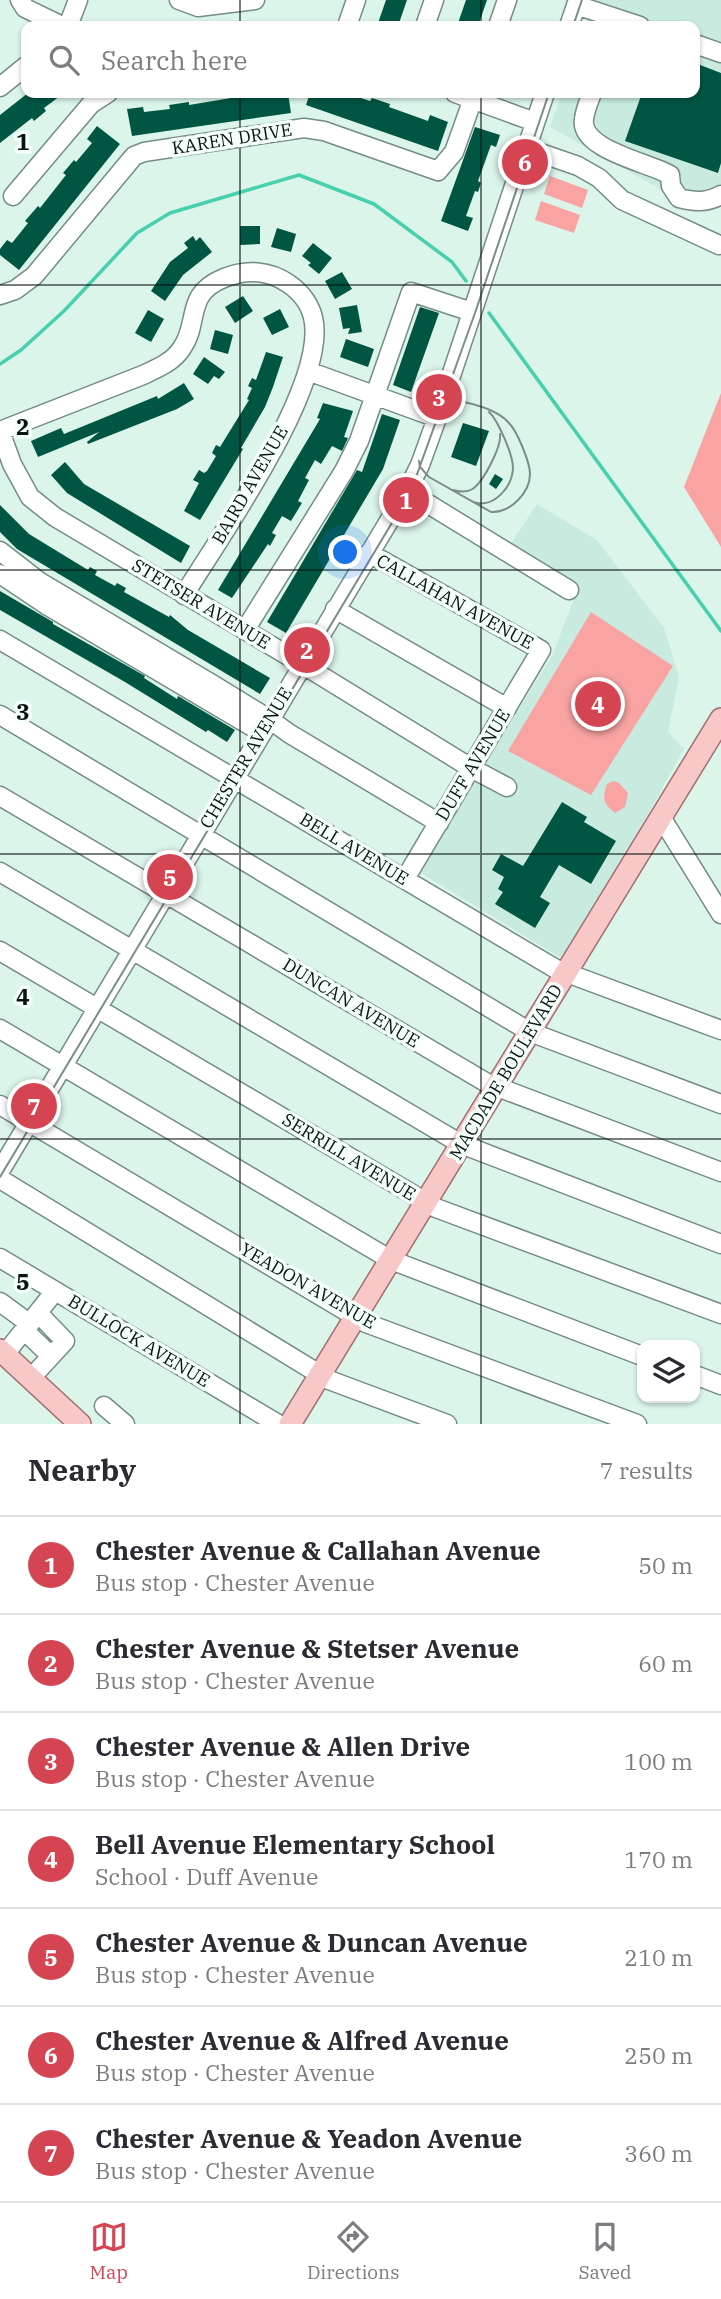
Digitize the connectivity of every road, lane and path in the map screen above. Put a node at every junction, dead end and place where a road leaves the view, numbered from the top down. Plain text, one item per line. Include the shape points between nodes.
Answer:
1 (20, 0) edge
2 (78, 0) edge
3 (179, 0) edge
4 (255, 0) edge
5 (356, 0) edge
6 (434, 0) edge
7 (507, 0) edge
8 (577, 3) edge
9 (51, 21) edge
10 (70, 21) edge
11 (349, 21) edge
12 (427, 21) edge
13 (500, 21) edge
14 (571, 21) edge
15 (613, 21) edge
16 (700, 46) edge
17 (721, 53) edge
18 (21, 70) edge
19 (0, 87) edge
20 (101, 98) edge
21 (473, 98) edge
22 (479, 98) edge
23 (543, 98) edge
24 (590, 98) edge
25 (535, 122) junction
26 (526, 148) junction
27 (721, 195) edge
28 (13, 196) dead end
29 (719, 245) dead end
30 (0, 295) edge
31 (472, 312) junction
32 (308, 372) junction
33 (374, 395) junction
34 (437, 418) junction
35 (0, 431) edge
36 (407, 491) junction
37 (0, 551) edge
38 (369, 553) junction
39 (0, 574) edge
40 (569, 590) dead end
41 (184, 595) junction
42 (335, 609) junction
43 (245, 630) junction
44 (0, 640) edge
45 (541, 650) joint
46 (302, 664) junction
47 (507, 708) junction
48 (0, 715) edge
49 (721, 719) edge
50 (265, 725) junction
51 (471, 768) junction
52 (234, 778) junction
53 (508, 787) dead end
54 (0, 796) edge
55 (661, 817) junction
56 (439, 823) junction
57 (200, 834) junction
58 (0, 872) edge
59 (405, 879) junction
60 (165, 894) junction
61 (721, 914) edge
62 (131, 950) junction
63 (0, 951) edge
64 (566, 973) junction
65 (96, 1007) junction
66 (0, 1030) edge
67 (721, 1030) edge
68 (530, 1032) junction
69 (62, 1065) junction
70 (496, 1088) junction
71 (721, 1104) edge
72 (0, 1105) edge
73 (28, 1122) junction
74 (461, 1144) junction
75 (0, 1171) edge
76 (721, 1172) edge
77 (0, 1179) edge
78 (426, 1202) junction
79 (721, 1244) edge
80 (0, 1258) edge
81 (391, 1260) junction
82 (55, 1291) junction
83 (0, 1302) edge
84 (721, 1314) edge
85 (356, 1316) junction
86 (31, 1323) junction
87 (3, 1352) edge
88 (637, 1354) edge
89 (321, 1374) junction
90 (700, 1377) edge
91 (31, 1378) junction
92 (721, 1385) edge
93 (104, 1406) dead end
94 (80, 1424) edge
95 (125, 1424) edge
96 (278, 1424) edge
97 (290, 1424) edge
98 (447, 1424) edge
99 (637, 1424) edge

1 - 9 street via 24,8
2 - 10 street
3 - 4 street via 198,6
5 - 11 street
6 - 12 street
7 - 13 street
8 - 14 street
8 - 15 street
16 - 17 street
18 - 19 street
20 - 28 street
21 - 30 street, KAREN DRIVE via 454,152 438,171 304,128 134,156 34,276
22 - 25 street
23 - 25 street, CHESTER AVENUE
24 - 27 street via 583,121 587,134 616,155 670,175 679,198 710,201
25 - 26 street, CHESTER AVENUE
26 - 29 street via 578,166 622,200
26 - 31 street, CHESTER AVENUE
31 - 33 street via 411,292
31 - 34 street, CHESTER AVENUE
32 - 33 street
32 - 35 street, BAIRD AVENUE via 315,336 305,299 271,273 238,274 204,291 193,310 184,346 164,365
32 - 41 street, BAIRD AVENUE via 272,453
33 - 34 street
33 - 43 street via 344,471
34 - 36 street, CHESTER AVENUE
35 - 41 street, STETSER AVENUE via 30,497
36 - 38 street, CHESTER AVENUE
36 - 40 street
37 - 50 street via 40,582
38 - 42 street, CHESTER AVENUE
38 - 45 street, CALLAHAN AVENUE
39 - 50 street via 48,606
41 - 43 street, STETSER AVENUE
42 - 46 street, CHESTER AVENUE
42 - 47 street
43 - 46 street, STETSER AVENUE
44 - 52 street, BELL AVENUE
45 - 47 street, DUFF AVENUE
46 - 50 street, CHESTER AVENUE
46 - 51 street, STETSER AVENUE
47 - 51 street, DUFF AVENUE
48 - 57 street
49 - 55 main road, MACDADE BOULEVARD
50 - 52 street, CHESTER AVENUE
50 - 56 street via 290,734
51 - 53 street, STETSER AVENUE
51 - 56 street, DUFF AVENUE
52 - 57 street, CHESTER AVENUE
52 - 59 street, BELL AVENUE
54 - 60 street, DUNCAN AVENUE
55 - 61 street
55 - 64 main road, MACDADE BOULEVARD
56 - 59 street, DUFF AVENUE
57 - 60 street, CHESTER AVENUE
57 - 68 street
58 - 62 street
59 - 64 street, BELL AVENUE
60 - 62 street, CHESTER AVENUE
60 - 70 street, DUNCAN AVENUE
62 - 65 street, CHESTER AVENUE
62 - 74 street
63 - 65 street, SERRILL AVENUE
64 - 67 street, BELL AVENUE
64 - 68 main road, MACDADE BOULEVARD
65 - 69 street, CHESTER AVENUE
65 - 78 street, SERRILL AVENUE
66 - 69 street
68 - 70 main road, MACDADE BOULEVARD
68 - 71 street
69 - 73 street, CHESTER AVENUE
69 - 81 street
70 - 74 main road, MACDADE BOULEVARD
70 - 76 street, DUNCAN AVENUE
72 - 73 street, YEADON AVENUE
73 - 75 street, CHESTER AVENUE
73 - 85 street, YEADON AVENUE
74 - 78 main road, MACDADE BOULEVARD
74 - 79 street
77 - 89 street
78 - 81 main road, MACDADE BOULEVARD
78 - 84 street, SERRILL AVENUE
80 - 82 street, BULLOCK AVENUE
81 - 85 main road, MACDADE BOULEVARD
81 - 88 street
82 - 86 street
82 - 96 street, BULLOCK AVENUE
83 - 86 street
85 - 89 main road, MACDADE BOULEVARD
85 - 99 street, YEADON AVENUE
86 - 87 street
86 - 91 street via 65,1340
87 - 91 main road
89 - 97 main road, MACDADE BOULEVARD
89 - 98 street
90 - 92 street
91 - 94 main road
93 - 95 street

